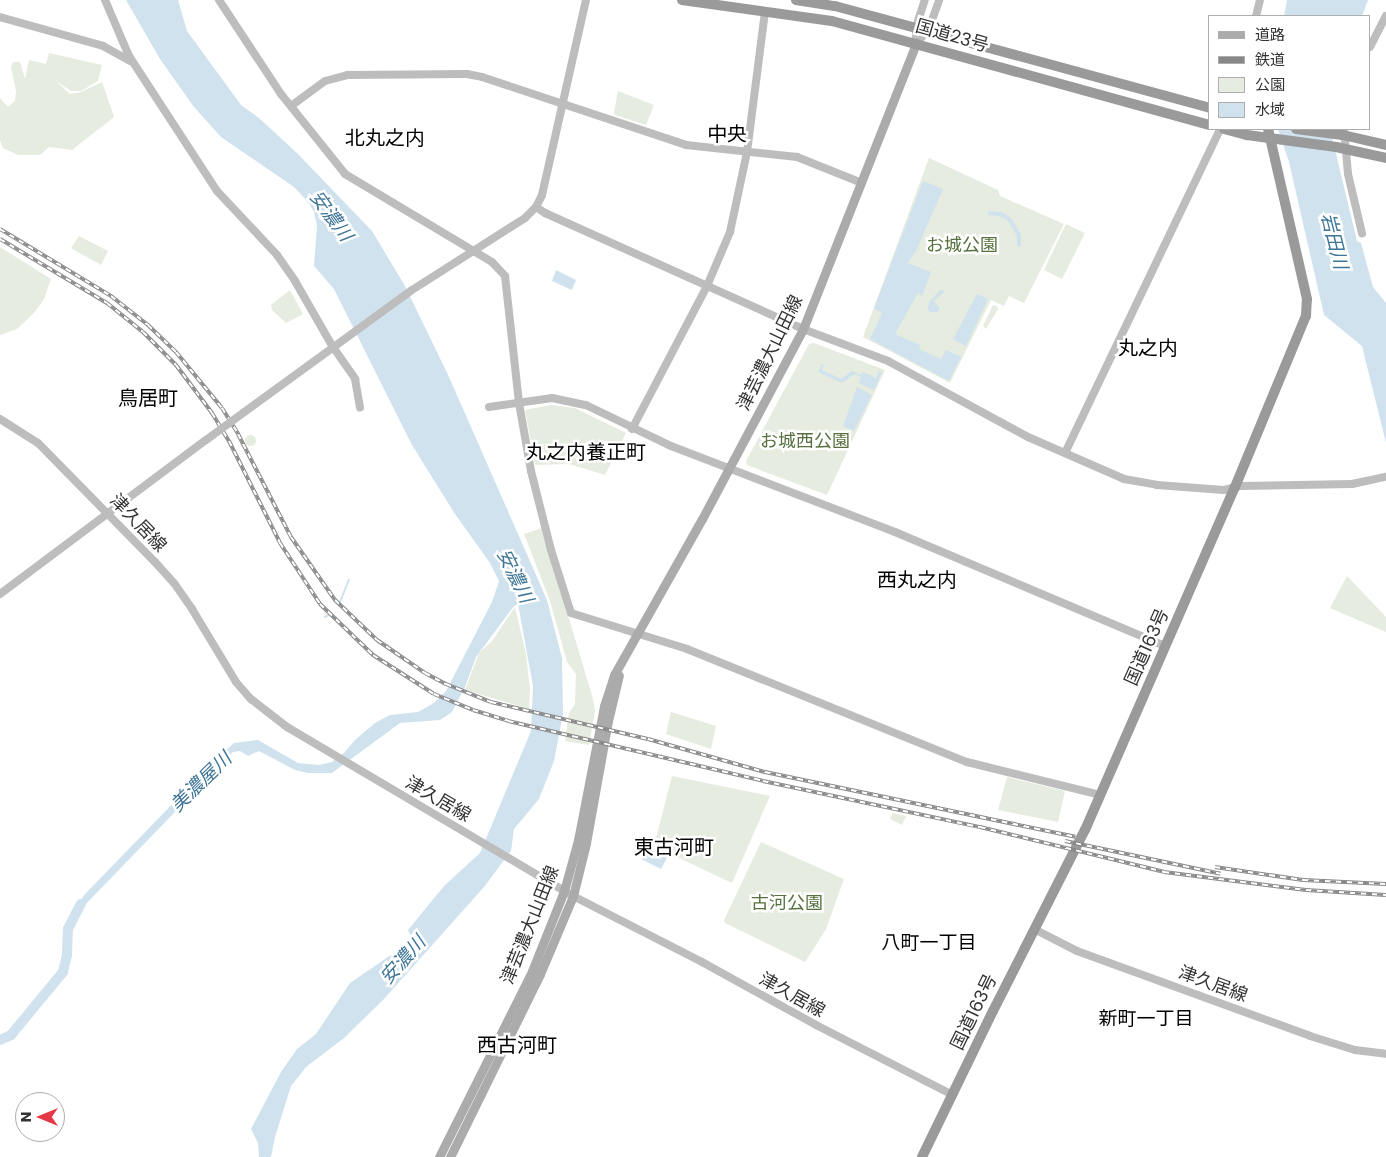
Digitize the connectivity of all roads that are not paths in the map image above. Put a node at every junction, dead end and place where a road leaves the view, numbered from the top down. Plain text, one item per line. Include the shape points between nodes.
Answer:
1 (105, 0) edge
2 (218, 0) edge
3 (586, 0) edge
4 (682, 0) edge
5 (796, 0) edge
6 (926, 0) edge
7 (939, 0) edge
8 (1260, 0) edge
9 (765, 11) junction
10 (1256, 15) edge
11 (1386, 16) edge
12 (0, 17) edge
13 (916, 27) junction
14 (928, 31) junction
15 (916, 42) junction
16 (1371, 45) edge
17 (133, 64) junction
18 (562, 104) junction
19 (290, 106) junction
20 (1208, 107) edge
21 (1208, 124) edge
22 (1222, 130) edge
23 (1230, 130) edge
24 (1307, 130) edge
25 (1341, 133) edge
26 (1270, 135) edge
27 (1386, 145) edge
28 (1340, 148) junction
29 (747, 152) junction
30 (1386, 158) edge
31 (862, 183) junction
32 (536, 206) junction
33 (1362, 233) dead end
34 (472, 250) junction
35 (707, 286) junction
36 (803, 328) junction
37 (336, 345) junction
38 (519, 403) junction
39 (489, 407) dead end
40 (360, 408) dead end
41 (0, 419) edge
42 (632, 429) junction
43 (1065, 453) junction
44 (729, 468) junction
45 (1386, 477) edge
46 (1235, 487) junction
47 (107, 513) junction
48 (0, 594) edge
49 (639, 633) junction
50 (1165, 646) junction
51 (623, 663) junction
52 (1100, 795) junction
53 (564, 890) junction
54 (573, 896) junction
55 (1034, 929) junction
56 (1386, 1054) edge
57 (951, 1094) junction
58 (439, 1157) edge
59 (450, 1157) edge
60 (922, 1157) edge

1 - 17 street
2 - 19 street
3 - 18 street
4 - 9 highway, 国道23号
5 - 13 highway, 国道23号 via 835,6
6 - 13 street
7 - 14 street
8 - 10 street
9 - 15 highway, 国道23号 via 832,21
9 - 29 street
11 - 16 street
12 - 17 street via 102,46
13 - 14 highway, 国道23号
13 - 15 street
14 - 15 street
14 - 20 highway, 国道23号
15 - 21 highway, 国道23号
15 - 31 main road, 津芸濃大山田線
17 - 37 street via 224,201 286,267
18 - 19 street via 482,77 443,73 341,76 312,89
18 - 29 street via 686,145
18 - 32 street via 542,195
19 - 34 street via 350,179
22 - 43 street
23 - 26 highway
24 - 25 highway
25 - 27 highway
25 - 28 street
26 - 28 highway
26 - 46 highway, 国道163号 via 1308,313
28 - 30 highway
28 - 33 street
29 - 31 street via 797,157
29 - 35 street via 733,222
31 - 36 main road, 津芸濃大山田線
32 - 34 street via 525,218
32 - 35 street
34 - 37 street
34 - 38 street via 505,276
35 - 36 street
35 - 42 street
36 - 43 street via 888,361
36 - 44 main road, 津芸濃大山田線
37 - 40 street via 355,379
37 - 47 street, bridge
38 - 39 street
38 - 42 street via 552,398 573,401
38 - 49 street via 535,491 571,613
41 - 47 street, 津久居線 via 38,443
42 - 44 street
43 - 46 street via 1124,479 1224,490
44 - 49 main road, 津芸濃大山田線
44 - 50 street via 895,532
45 - 46 street via 1327,485
46 - 50 highway, 国道163号
47 - 48 street
47 - 53 street, 津久居線 via 174,583 251,699 286,727
49 - 51 main road, 津芸濃大山田線
49 - 52 street via 687,649 967,762
50 - 52 highway, 国道163号
51 - 53 main road, 津芸濃大山田線 via 614,675 604,706 578,840
51 - 54 main road, 津芸濃大山田線 via 612,702 588,836
52 - 55 highway, 国道163号
53 - 54 street, 津久居線
53 - 58 main road, 津芸濃大山田線 via 532,971
54 - 57 street, 津久居線
54 - 59 main road, 津芸濃大山田線 via 540,974
55 - 56 street, 津久居線 via 1077,951 1310,1036 1355,1050
55 - 57 highway, 国道163号
57 - 60 highway, 国道163号

